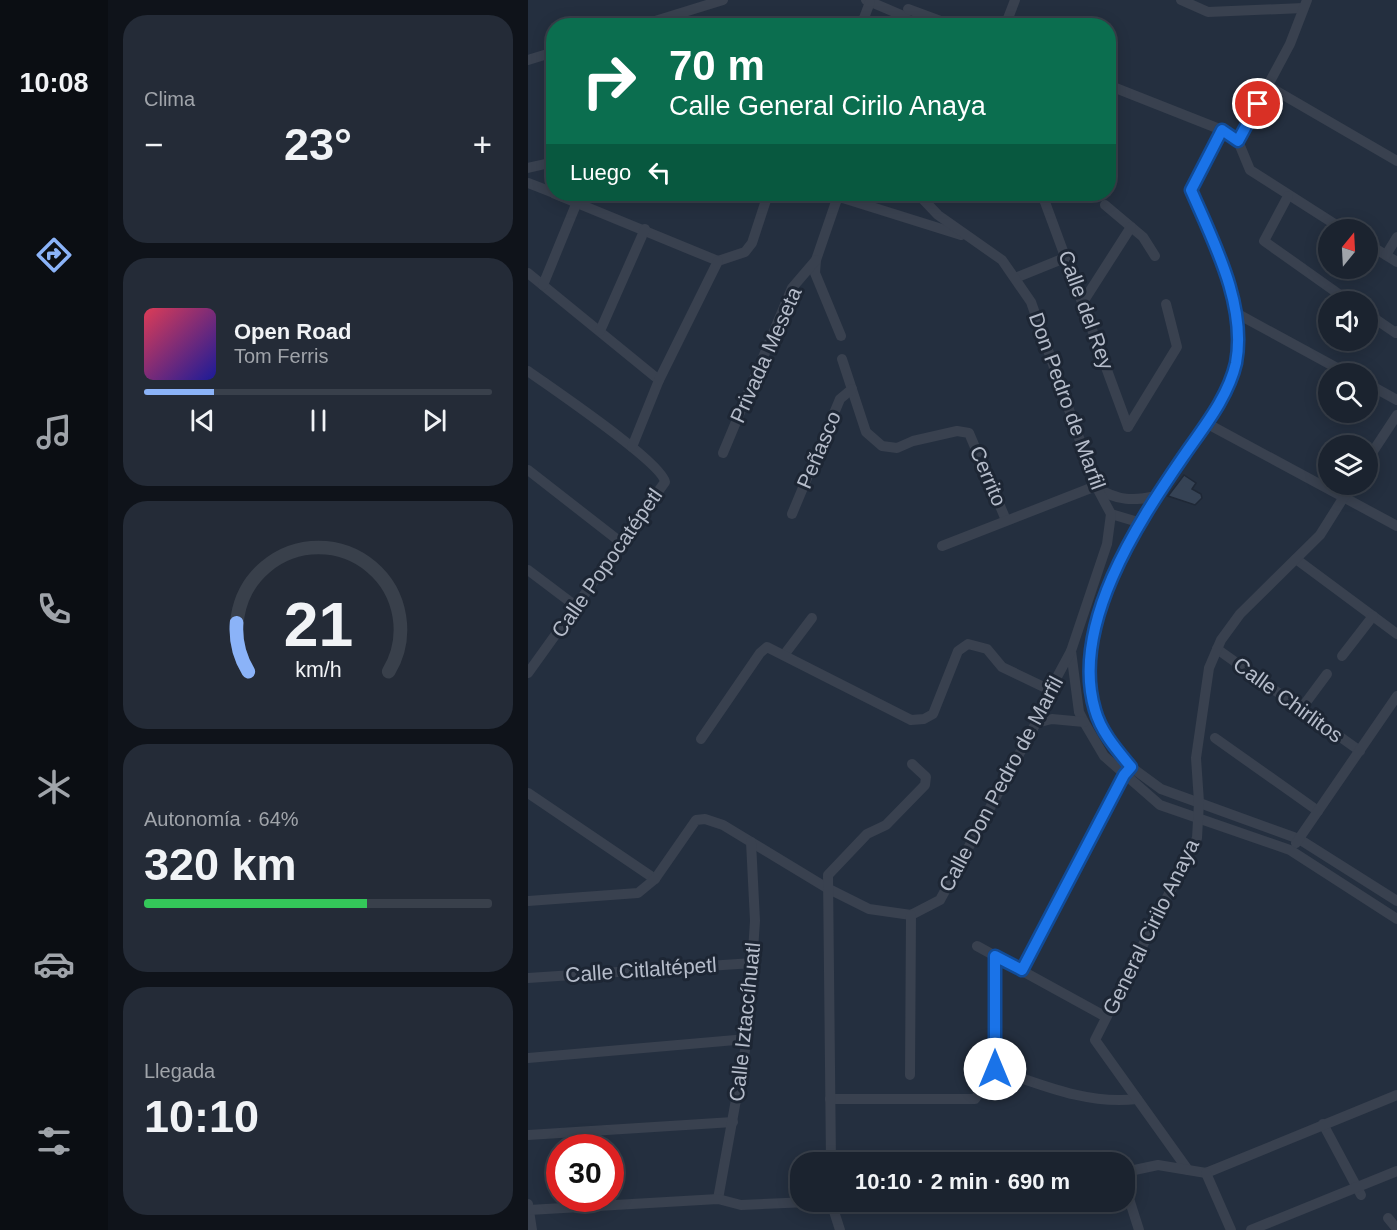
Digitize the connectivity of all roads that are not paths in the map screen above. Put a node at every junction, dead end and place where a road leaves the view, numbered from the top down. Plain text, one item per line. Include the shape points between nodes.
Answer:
1 (723, 0) edge
2 (1015, 0) edge
3 (1181, 0) edge
4 (868, 1) edge
5 (1305, 4) edge
6 (907, 13) edge
7 (665, 18) edge
8 (863, 18) edge
9 (925, 18) edge
10 (1008, 18) edge
11 (546, 54) edge
12 (528, 60) edge
13 (1268, 86) junction
14 (1116, 88) edge
15 (1222, 130) junction
16 (1238, 141) junction
17 (1397, 161) edge
18 (546, 164) edge
19 (528, 168) edge
20 (528, 183) edge
21 (546, 190) edge
22 (1288, 196) junction
23 (766, 201) edge
24 (832, 201) edge
25 (853, 201) edge
26 (925, 201) edge
27 (1045, 201) edge
28 (577, 202) joint
29 (1105, 205) dead end
30 (1326, 219) edge
31 (1131, 227) junction
32 (645, 229) junction
33 (970, 237) junction
34 (1397, 237) edge
35 (1378, 250) edge
36 (1386, 255) junction
37 (1155, 256) dead end
38 (1067, 257) junction
39 (816, 260) junction
40 (718, 261) junction
41 (1397, 262) edge
42 (528, 273) edge
43 (1015, 278) junction
44 (543, 285) junction
45 (1334, 291) edge
46 (1083, 302) junction
47 (1166, 304) dead end
48 (1236, 313) junction
49 (1378, 320) edge
50 (600, 331) junction
51 (1396, 332) edge
52 (841, 336) dead end
53 (842, 359) dead end
54 (1328, 363) edge
55 (528, 371) edge
56 (659, 380) junction
57 (852, 389) junction
58 (1378, 390) edge
59 (1397, 400) edge
60 (1397, 415) edge
61 (1206, 423) junction
62 (1378, 444) edge
63 (632, 447) junction
64 (723, 453) dead end
65 (528, 470) edge
66 (1096, 486) junction
67 (1156, 496) junction
68 (1344, 497) junction
69 (792, 514) dead end
70 (1111, 514) junction
71 (1006, 520) junction
72 (1138, 522) junction
73 (1397, 526) edge
74 (623, 544) junction
75 (942, 546) dead end
76 (1296, 559) junction
77 (528, 570) edge
78 (577, 607) junction
79 (1373, 616) junction
80 (812, 618) dead end
81 (1397, 634) edge
82 (1217, 649) junction
83 (1071, 651) junction
84 (784, 655) junction
85 (1342, 656) dead end
86 (530, 668) edge
87 (1327, 674) dead end
88 (1050, 690) junction
89 (1397, 696) edge
90 (1301, 709) junction
91 (1084, 722) junction
92 (1036, 723) junction
93 (1215, 738) dead end
94 (701, 739) dead end
95 (1360, 751) junction
96 (912, 764) dead end
97 (1128, 771) junction
98 (528, 793) edge
99 (1199, 811) junction
100 (1318, 812) junction
101 (1299, 839) junction
102 (751, 842) junction
103 (1290, 850) junction
104 (655, 879) junction
105 (827, 888) junction
106 (528, 901) edge
107 (1397, 901) edge
108 (911, 915) junction
109 (1397, 919) edge
110 (977, 946) dead end
111 (995, 956) junction
112 (753, 963) junction
113 (1022, 970) junction
114 (528, 978) edge
115 (1106, 1017) junction
116 (747, 1039) junction
117 (528, 1058) edge
118 (995, 1069) junction
119 (910, 1075) dead end
120 (1397, 1095) edge
121 (830, 1099) junction
122 (1137, 1099) junction
123 (733, 1122) junction
124 (1323, 1124) junction
125 (528, 1135) edge
126 (831, 1152) edge
127 (1135, 1170) edge
128 (1188, 1170) junction
129 (1397, 1171) edge
130 (1206, 1173) junction
131 (1359, 1191) junction
132 (718, 1199) junction
133 (790, 1203) edge
134 (529, 1207) edge
135 (834, 1212) edge
136 (1133, 1212) edge
137 (1388, 1218) dead end
138 (1397, 1229) edge
139 (532, 1230) edge
140 (840, 1230) edge
141 (1139, 1230) edge
142 (1231, 1230) edge
143 (1251, 1230) edge

1 - 7 street
2 - 10 street
3 - 5 street via 1208,12
4 - 6 street
4 - 8 street
5 - 13 street
6 - 9 street
11 - 12 street
13 - 16 street
13 - 17 street
14 - 15 street
15 - 16 street
15 - 48 street via 1191,190 1223,264
16 - 22 street via 1250,170
18 - 19 street
20 - 21 street
22 - 30 street
22 - 45 street via 1264,241
23 - 40 street via 752,243 745,252
24 - 39 street
25 - 33 street
26 - 33 street, Don Pedro de Marfil
27 - 38 street, Calle del Rey
28 - 32 street
28 - 44 street
29 - 31 street
31 - 37 street
31 - 46 street
32 - 40 street
32 - 50 street
33 - 43 street, Don Pedro de Marfil via 1002,260
34 - 36 street
35 - 36 street
36 - 41 street
38 - 43 street
38 - 46 street, Calle del Rey
39 - 52 street via 815,273
39 - 64 street, Privada Meseta via 792,288
40 - 56 street
42 - 44 street
43 - 66 street, Don Pedro de Marfil via 1031,302
44 - 50 street
46 - 47 street, Calle del Rey via 1128,427 1177,346
48 - 54 street
48 - 61 street via 1236,363
49 - 51 street
50 - 56 street
53 - 57 street
55 - 63 street
56 - 63 street
57 - 69 street, Peñasco via 840,399
57 - 71 street, Cerrito via 866,432 882,446 897,448 957,431 969,433
58 - 59 street
60 - 62 street
61 - 67 street
61 - 68 street
63 - 74 street, Calle Popocatépetl via 662,473 665,482
65 - 74 street
66 - 67 street via 1111,497 1142,500
66 - 70 street, Don Pedro de Marfil
66 - 71 street
67 - 72 street
68 - 73 street
68 - 76 street, General Cirilo Anaya via 1320,535
70 - 72 street
70 - 83 street, Don Pedro de Marfil via 1107,544
71 - 75 street
72 - 97 street via 1101,607 1089,661 1095,713
74 - 78 street, Calle Popocatépetl
76 - 79 street
76 - 82 street, General Cirilo Anaya via 1240,614
77 - 78 street
78 - 86 street, Calle Popocatépetl
79 - 81 street
79 - 85 street
80 - 84 street
82 - 90 street, Calle Chirlitos
82 - 99 street, General Cirilo Anaya via 1209,668 1196,758
83 - 88 street, Calle Don Pedro de Marfil
83 - 91 street via 1079,712
84 - 88 street via 911,720 933,714 958,651 968,644 987,649 1002,667
84 - 94 street via 765,648
87 - 90 street
88 - 92 street, Calle Don Pedro de Marfil
89 - 95 street
90 - 95 street, Calle Chirlitos
91 - 92 street via 1052,719
91 - 97 street via 1104,756
92 - 108 street, Calle Don Pedro de Marfil via 940,900
93 - 100 street
95 - 100 street
96 - 105 street via 926,777 925,785 886,825 867,834 828,875
97 - 99 street
97 - 99 street via 1160,806
97 - 113 street
98 - 104 street
99 - 101 street
99 - 103 street
99 - 115 street, General Cirilo Anaya via 1197,838
100 - 101 street
101 - 103 street
101 - 107 street
102 - 104 street via 712,820 696,820
102 - 105 street
102 - 112 street, Calle Iztaccíhuatl
103 - 109 street
104 - 106 street via 638,893
105 - 108 street via 869,909
105 - 121 street
108 - 119 street
110 - 111 street
111 - 113 street
111 - 118 street
112 - 114 street, Calle Citlaltépetl
112 - 116 street, Calle Iztaccíhuatl
113 - 115 street
115 - 122 street, General Cirilo Anaya via 1095,1040
116 - 117 street
116 - 123 street, Calle Iztaccíhuatl
118 - 121 street via 975,1099
118 - 122 street via 1073,1095 1118,1101
120 - 124 street
121 - 126 street
122 - 128 street
123 - 125 street
123 - 132 street, Calle Iztaccíhuatl
124 - 130 street
124 - 131 street
127 - 128 street via 1158,1165
128 - 130 street
129 - 131 street
130 - 142 street
131 - 143 street
132 - 133 street via 741,1205
132 - 134 street
134 - 139 street
135 - 140 street
136 - 141 street
137 - 138 street

